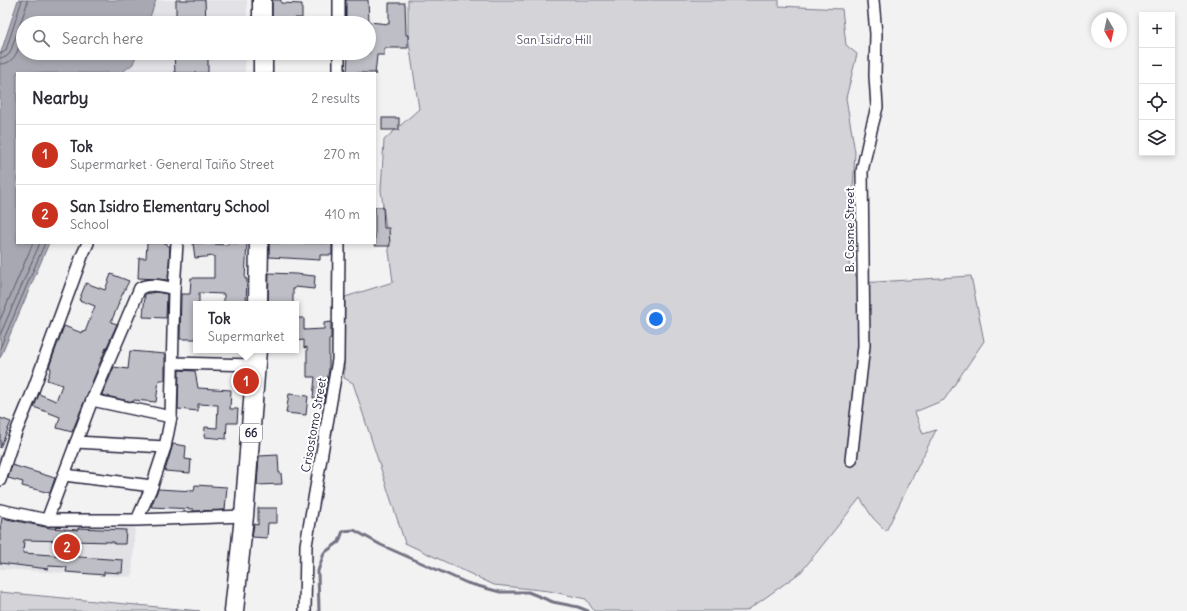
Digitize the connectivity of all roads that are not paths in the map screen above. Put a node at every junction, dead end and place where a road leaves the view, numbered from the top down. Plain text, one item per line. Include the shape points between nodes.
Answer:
1 (262, 0) edge
2 (340, 0) edge
3 (873, 0) edge
4 (262, 16) edge
5 (339, 16) edge
6 (263, 60) edge
7 (339, 60) edge
8 (263, 72) edge
9 (339, 72) edge
10 (88, 244) edge
11 (177, 244) edge
12 (259, 244) edge
13 (339, 244) edge
14 (174, 289) junction
15 (258, 301) edge
16 (257, 357) edge
17 (173, 363) junction
18 (92, 400) junction
19 (171, 417) junction
20 (76, 442) junction
21 (165, 447) junction
22 (851, 460) dead end
23 (64, 475) junction
24 (0, 480) edge
25 (152, 486) junction
26 (0, 510) edge
27 (244, 516) junction
28 (47, 520) junction
29 (137, 520) junction
30 (234, 611) edge
31 (305, 611) edge

1 - 4 main road
2 - 5 street
3 - 22 street, B. Cosme Street via 877,107 862,171 864,346
6 - 8 main road
7 - 9 street
10 - 24 street
11 - 14 street
12 - 15 main road
13 - 31 street, Crisostomo Street via 338,360 306,545
14 - 17 street
14 - 18 street via 146,285 140,288
16 - 17 street
16 - 27 main road, 66
17 - 19 street
18 - 19 street
18 - 20 street
19 - 21 street
20 - 21 street
20 - 23 street
21 - 25 street
23 - 25 street
23 - 28 street
25 - 29 street
26 - 28 street
27 - 29 street
27 - 30 main road, 66
28 - 29 street

